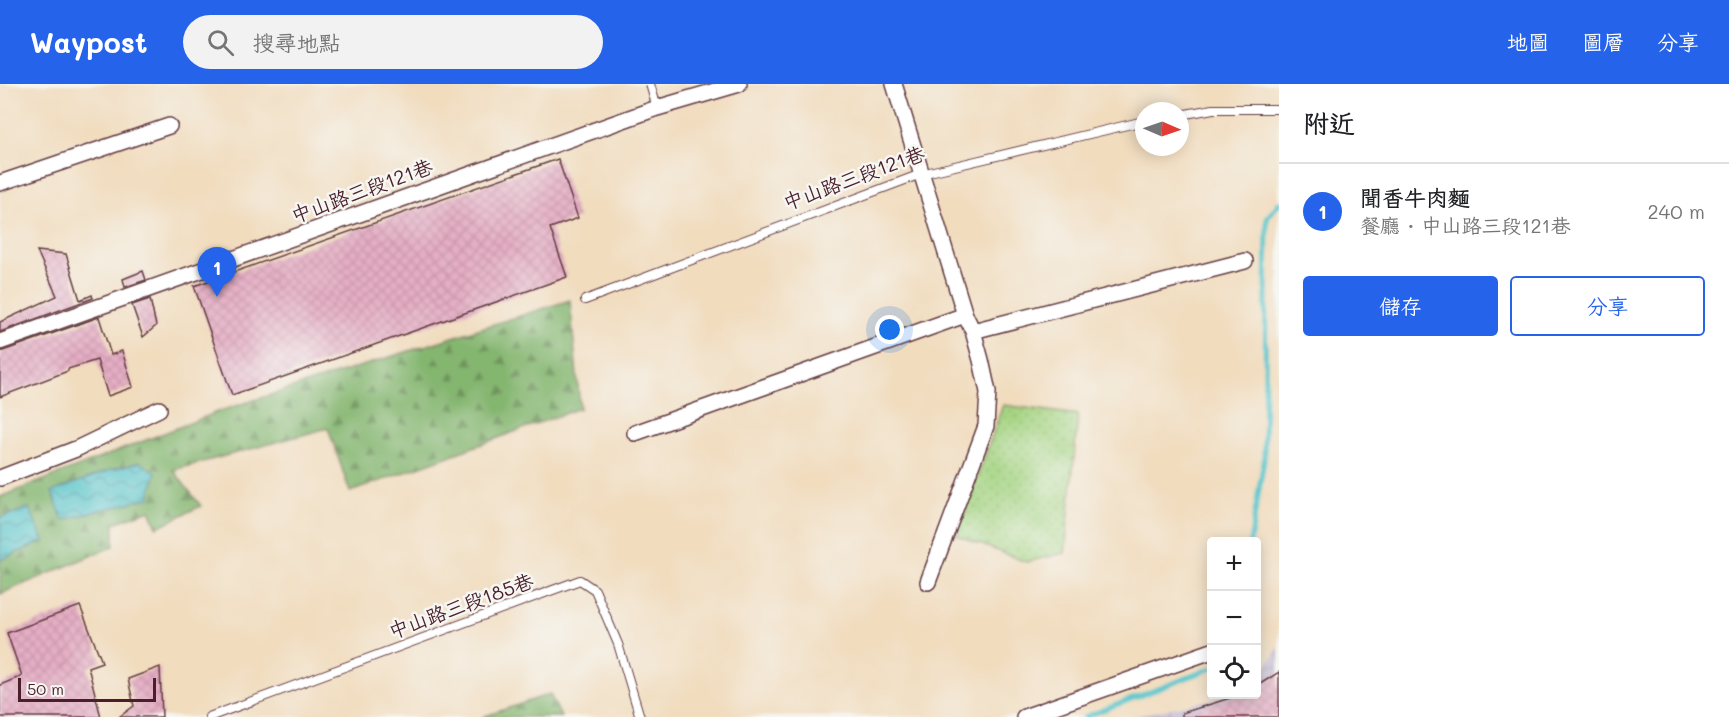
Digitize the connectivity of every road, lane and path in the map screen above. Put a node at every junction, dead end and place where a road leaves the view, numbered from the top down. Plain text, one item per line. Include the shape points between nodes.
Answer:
1 (650, 84) edge
2 (739, 84) edge
3 (894, 84) edge
4 (657, 108) junction
5 (1279, 109) edge
6 (1189, 113) edge
7 (1135, 123) edge
8 (169, 126) dead end
9 (921, 174) junction
10 (0, 183) edge
11 (1245, 261) dead end
12 (585, 300) dead end
13 (965, 315) junction
14 (973, 331) junction
15 (0, 342) edge
16 (159, 409) dead end
17 (635, 433) dead end
18 (0, 478) edge
19 (928, 582) dead end
20 (1207, 653) edge
21 (209, 717) edge
22 (640, 717) edge
23 (1024, 717) edge

1 - 4 lane
2 - 4 street, 中山路三段121巷
3 - 9 street
4 - 15 street, 中山路三段121巷
5 - 6 lane via 1213,109
7 - 9 lane, 中山路三段121巷
8 - 10 street
9 - 12 lane, 中山路三段121巷
9 - 13 street
11 - 14 street
13 - 14 street
13 - 17 street
14 - 19 street via 988,392 986,426
16 - 18 street
20 - 23 street
21 - 22 lane, 中山路三段185巷 via 580,580 595,590 618,644

